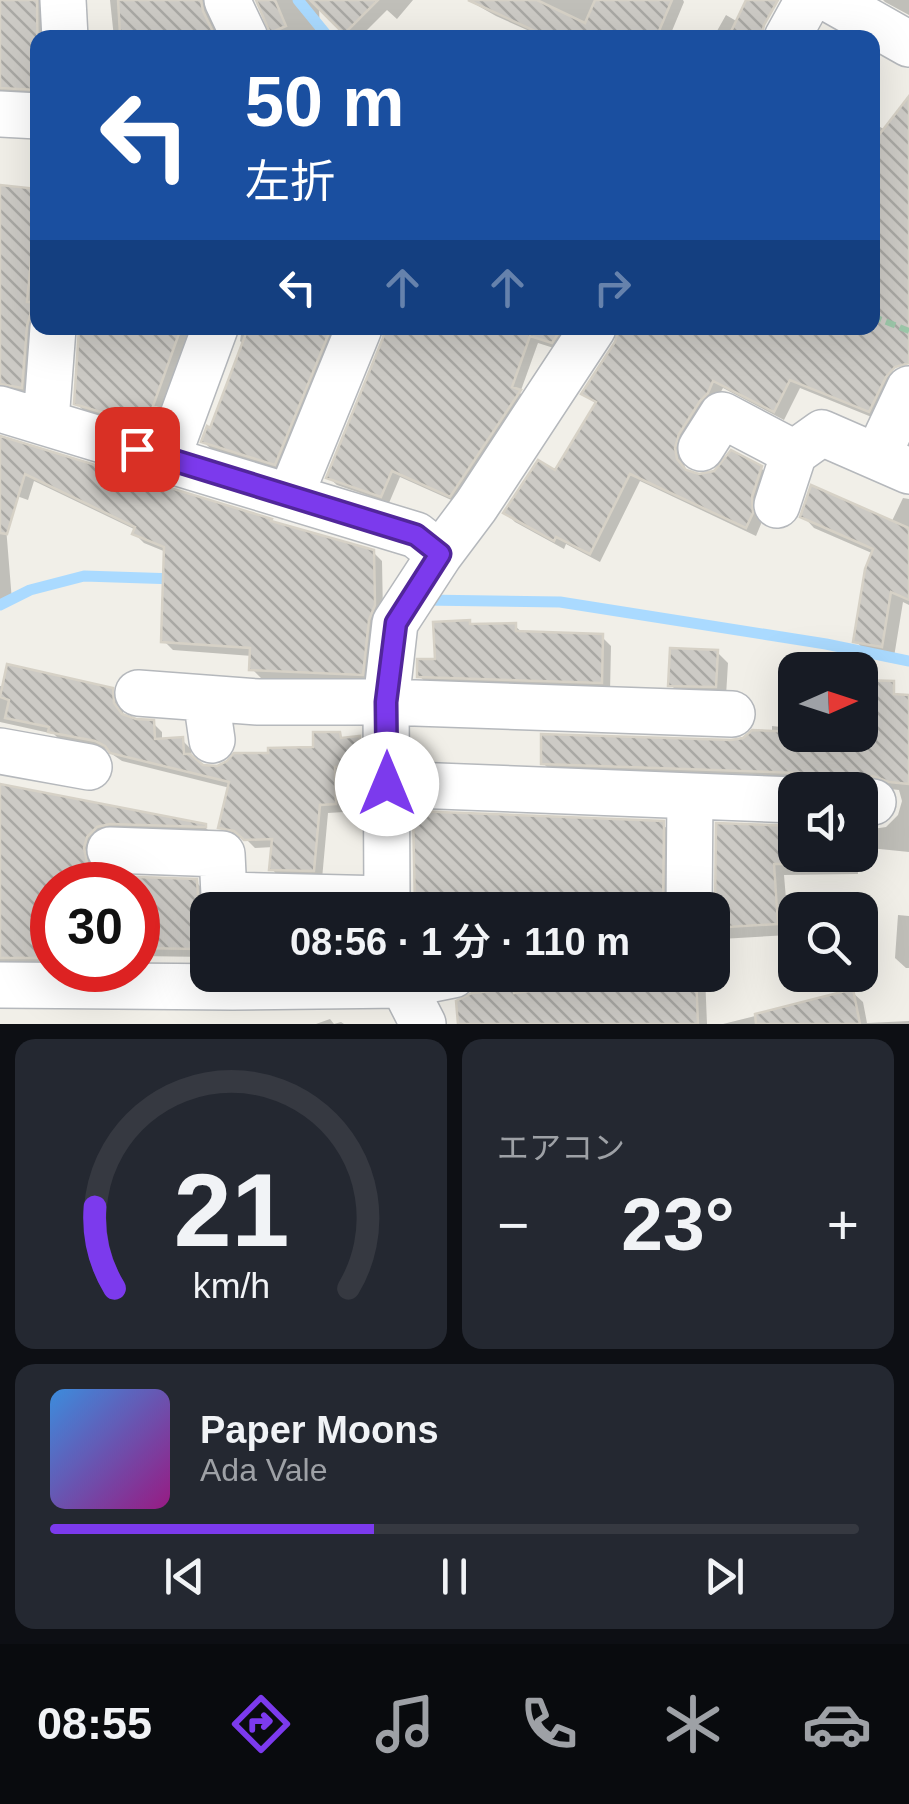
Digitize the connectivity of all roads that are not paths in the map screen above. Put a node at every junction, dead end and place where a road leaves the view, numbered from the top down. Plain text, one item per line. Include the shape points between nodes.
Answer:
1 (63, 0) edge
2 (227, 0) edge
3 (808, 0) edge
4 (831, 0) edge
5 (65, 30) edge
6 (241, 30) edge
7 (791, 30) edge
8 (909, 44) edge
9 (0, 114) edge
10 (30, 116) edge
11 (52, 335) edge
12 (212, 335) edge
13 (357, 335) edge
14 (588, 335) edge
15 (909, 388) edge
16 (0, 408) edge
17 (46, 421) junction
18 (701, 448) dead end
19 (794, 453) junction
20 (167, 458) junction
21 (893, 464) edge
22 (290, 497) junction
23 (777, 505) dead end
24 (422, 582) junction
25 (138, 693) dead end
26 (386, 702) junction
27 (732, 714) dead end
28 (0, 752) edge
29 (89, 767) dead end
30 (387, 784) junction
31 (690, 796) junction
32 (778, 799) edge
33 (110, 850) dead end
34 (224, 892) edge
35 (388, 892) edge
36 (689, 892) edge
37 (0, 985) edge
38 (326, 992) edge
39 (408, 992) edge
40 (237, 1006) edge
41 (423, 1024) edge

1 - 5 street
2 - 6 street
3 - 7 street
4 - 8 street
9 - 10 street
11 - 17 street
12 - 20 street
13 - 22 street
14 - 24 street
15 - 21 street
16 - 17 street
17 - 20 street
18 - 19 street via 722,415
19 - 21 street via 822,433
19 - 23 street
20 - 22 street
22 - 24 street via 416,535
24 - 26 street via 396,623
25 - 26 street via 209,719 258,702
26 - 27 street
26 - 30 street
28 - 29 street
30 - 31 street
30 - 35 street
31 - 32 street
31 - 36 street
33 - 34 street via 222,854
37 - 40 street
38 - 40 street
39 - 41 street

